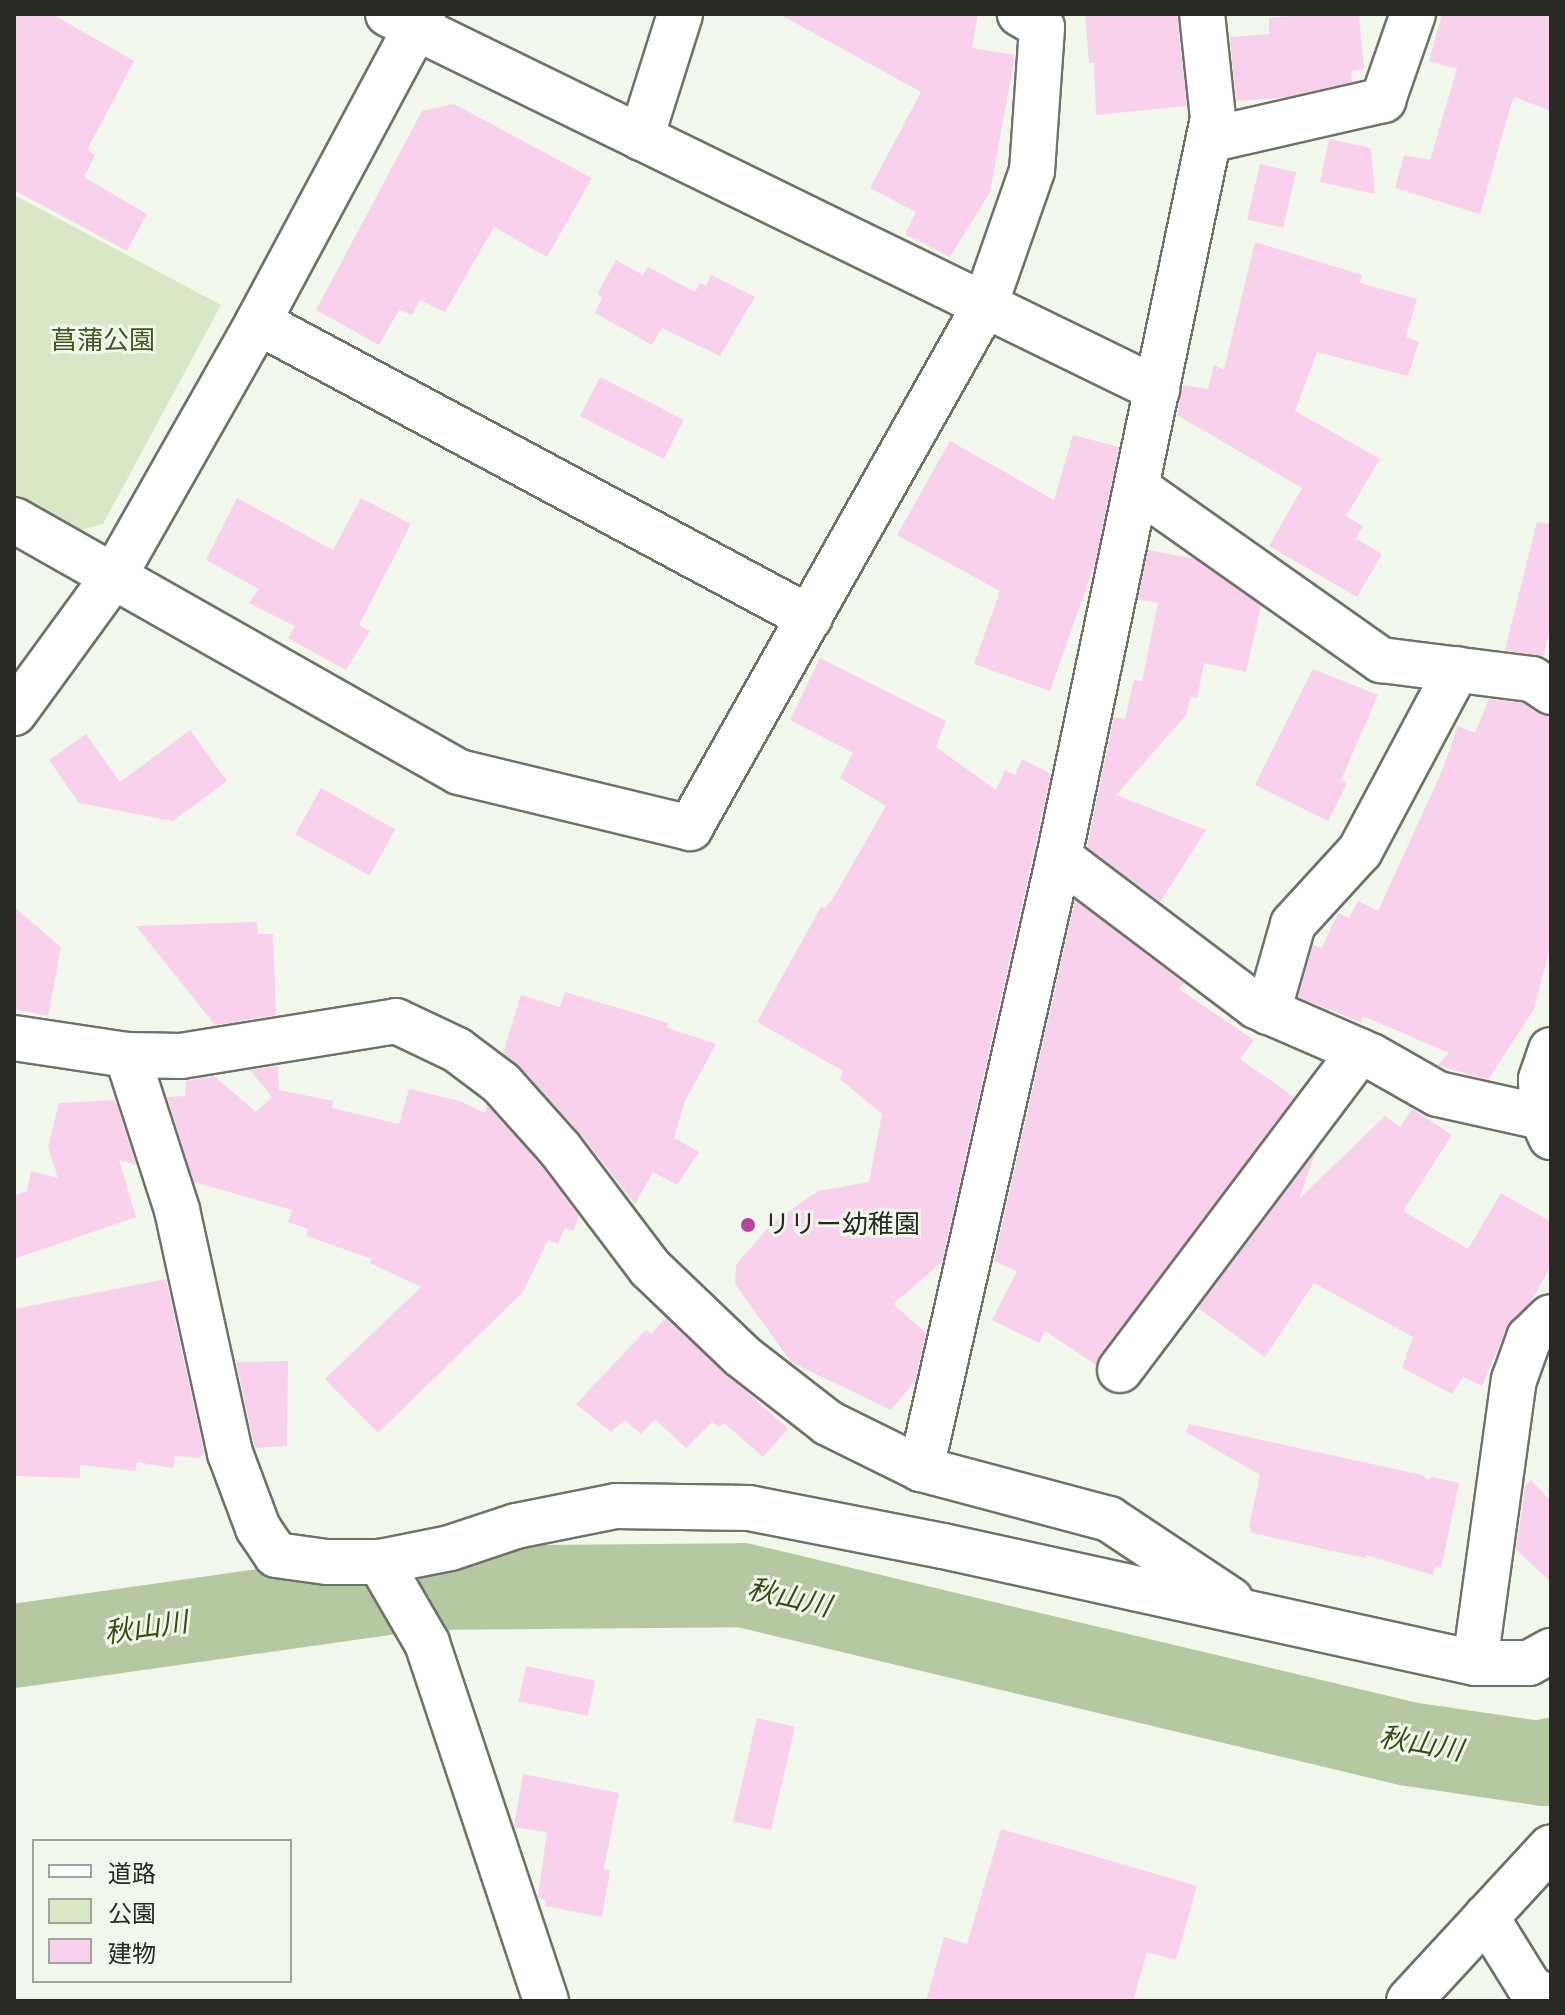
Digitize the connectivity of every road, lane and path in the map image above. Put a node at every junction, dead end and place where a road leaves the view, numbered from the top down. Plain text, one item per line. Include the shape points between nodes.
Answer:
1 (680, 14) edge
2 (1020, 14) edge
3 (1202, 14) edge
4 (1413, 14) edge
5 (409, 19) edge
6 (641, 138) junction
7 (1209, 140) junction
8 (985, 305) junction
9 (258, 322) junction
10 (1157, 389) junction
11 (1137, 488) junction
12 (14, 520) edge
13 (114, 576) junction
14 (810, 618) junction
15 (1457, 669) junction
16 (1551, 692) edge
17 (14, 713) edge
18 (1059, 857) junction
19 (1268, 1012) junction
20 (14, 1038) edge
21 (1551, 1050) edge
22 (1360, 1051) junction
23 (127, 1055) junction
24 (1547, 1127) edge
25 (1551, 1317) edge
26 (1120, 1370) dead end
27 (921, 1469) junction
28 (380, 1562) junction
29 (1256, 1617) junction
30 (1475, 1663) junction
31 (1544, 1664) edge
32 (1551, 1847) edge
33 (1486, 1917) junction
34 (546, 2001) edge
35 (1409, 2001) edge
36 (1550, 2001) edge

1 - 6 street
2 - 8 street via 1042,27 1032,171
3 - 7 street via 1213,118
4 - 7 street via 1383,100
5 - 6 street
5 - 9 street
6 - 8 street
7 - 10 street
8 - 10 street
8 - 14 street
9 - 13 street
9 - 14 street
10 - 11 street
11 - 15 street via 1381,660
11 - 18 street
12 - 13 street
13 - 14 street via 459,772 690,828
13 - 17 street
15 - 16 street via 1532,679
15 - 19 street via 1360,851 1293,924
18 - 19 street
18 - 27 street
19 - 22 street
20 - 23 street
21 - 24 street via 1541,1079
22 - 24 street via 1438,1094
22 - 26 street
23 - 27 street via 181,1056 396,1021 457,1050 501,1083 560,1149 650,1268 742,1356 828,1423
23 - 28 street via 177,1210 230,1453 258,1528 276,1555
25 - 30 street via 1529,1338 1514,1380
27 - 29 street via 1109,1519
28 - 29 street via 616,1506 749,1508
28 - 34 street via 427,1643
29 - 30 street
30 - 31 street
32 - 33 street
33 - 35 street
33 - 36 street via 1529,1986

